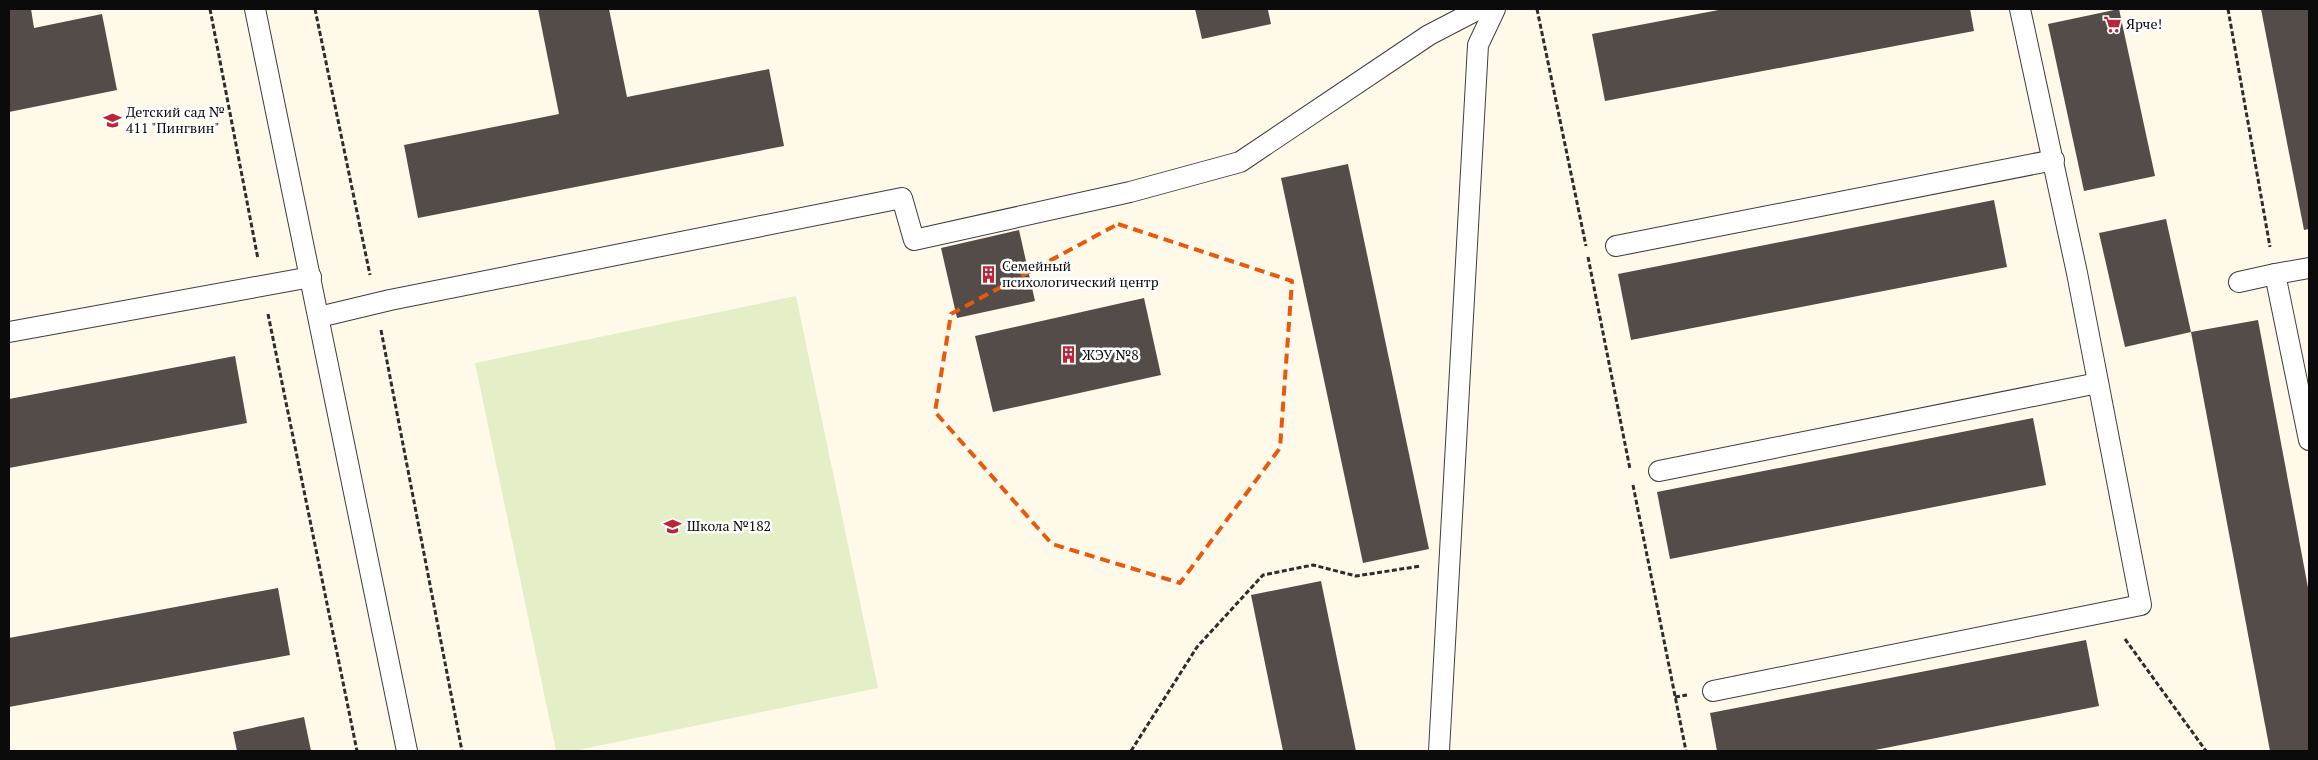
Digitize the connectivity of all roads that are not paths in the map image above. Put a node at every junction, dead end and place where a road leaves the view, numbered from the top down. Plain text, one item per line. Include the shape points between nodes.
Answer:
1 (255, 9) edge
2 (1485, 9) edge
3 (1495, 9) edge
4 (2020, 9) edge
5 (2054, 160) junction
6 (1616, 246) dead end
7 (2309, 268) edge
8 (2275, 274) junction
9 (311, 277) junction
10 (2239, 282) dead end
11 (319, 317) junction
12 (9, 332) edge
13 (2098, 383) junction
14 (2309, 440) edge
15 (1659, 471) dead end
16 (1712, 691) dead end
17 (407, 751) edge
18 (1439, 751) edge

1 - 9 lane
2 - 11 lane via 1429,35 1240,162 1130,192 914,240 902,198
3 - 18 lane via 1478,45
4 - 5 lane
5 - 6 lane
5 - 13 lane
7 - 8 lane
8 - 10 lane
8 - 14 lane
9 - 11 lane
9 - 12 lane
11 - 17 lane
13 - 15 lane
13 - 16 lane via 2142,605

